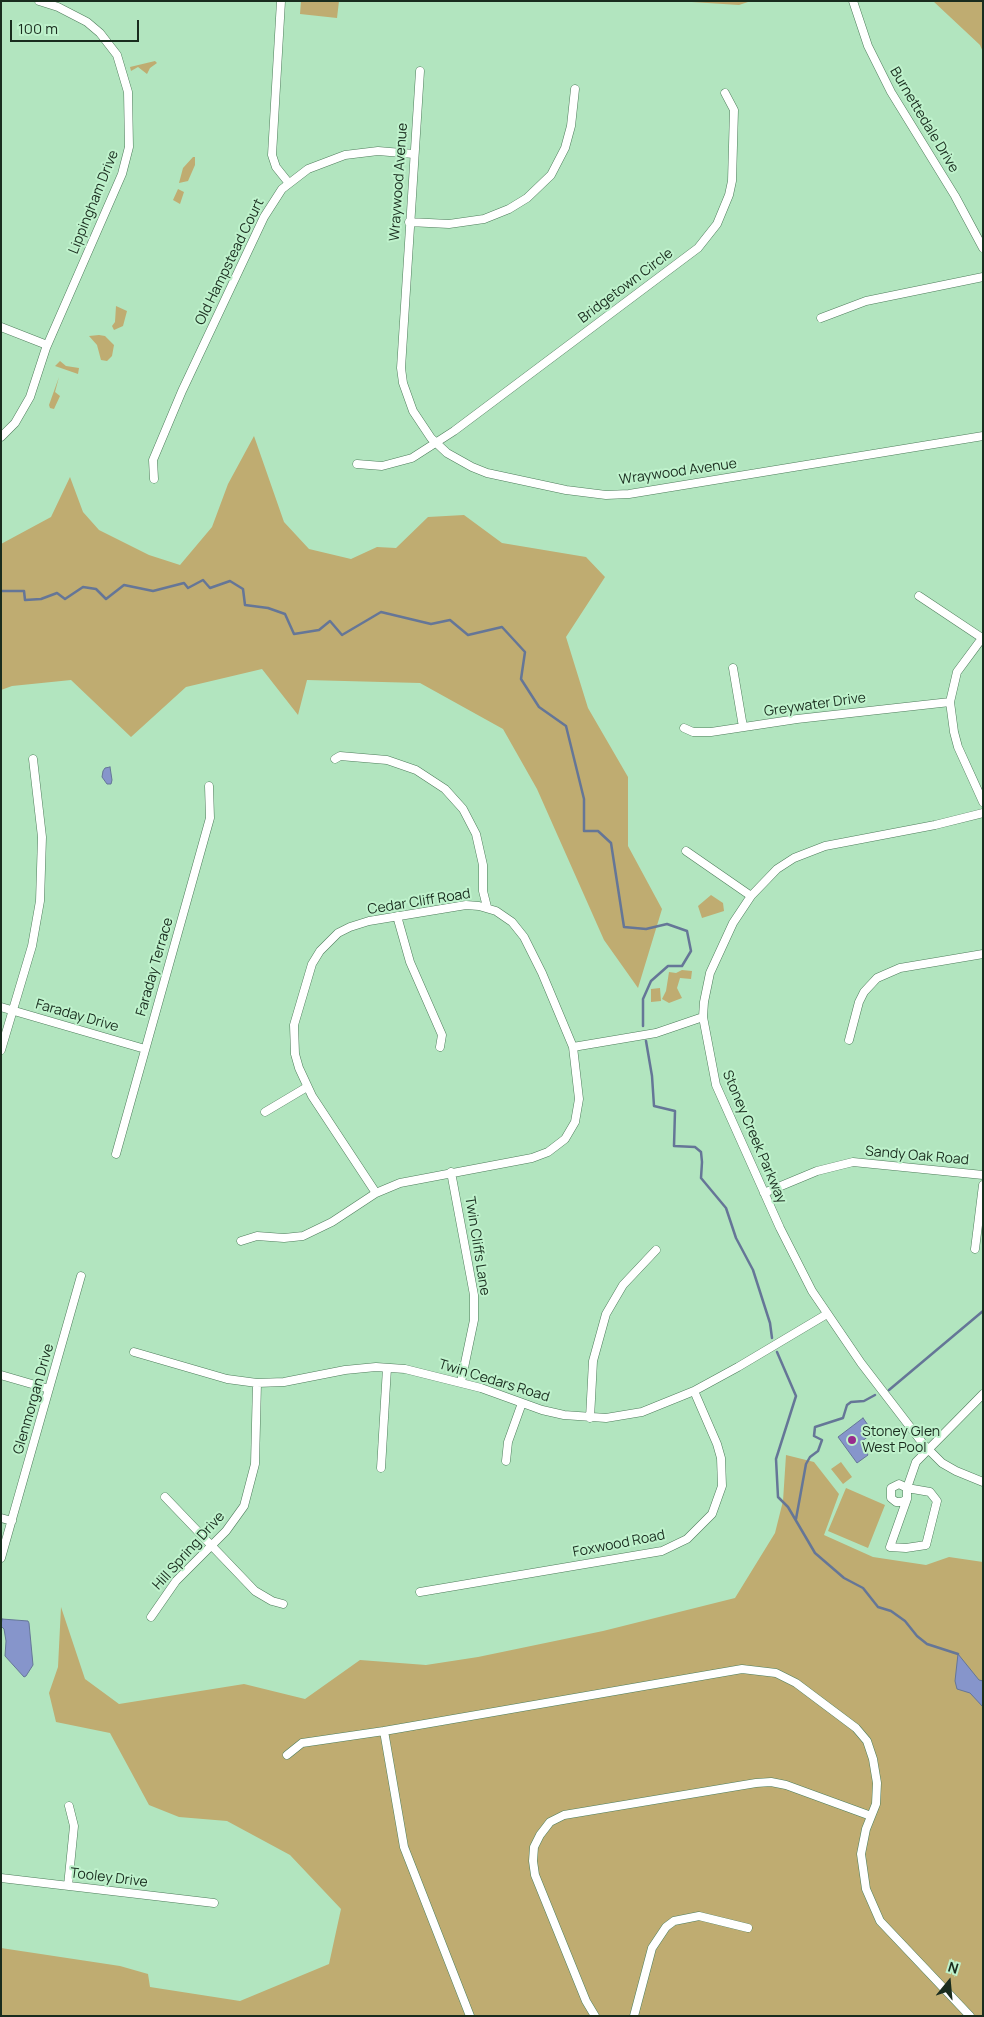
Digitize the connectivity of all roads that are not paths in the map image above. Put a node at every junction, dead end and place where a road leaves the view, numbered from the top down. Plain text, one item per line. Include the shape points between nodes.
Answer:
1 (39, 1) edge
2 (281, 1) edge
3 (853, 1) edge
4 (420, 71) dead end
5 (574, 89) dead end
6 (725, 93) dead end
7 (414, 154) junction
8 (288, 182) junction
9 (409, 222) junction
10 (983, 248) edge
11 (983, 277) edge
12 (821, 318) dead end
13 (1, 327) edge
14 (47, 345) junction
15 (1, 436) edge
16 (983, 436) edge
17 (436, 442) junction
18 (357, 464) dead end
19 (154, 479) dead end
20 (919, 596) dead end
21 (983, 637) edge
22 (734, 668) dead end
23 (950, 702) junction
24 (743, 727) junction
25 (684, 728) dead end
26 (33, 759) dead end
27 (335, 759) dead end
28 (209, 786) dead end
29 (983, 802) edge
30 (983, 813) edge
31 (686, 851) dead end
32 (751, 896) junction
33 (487, 907) junction
34 (397, 916) junction
35 (983, 954) edge
36 (1, 1007) edge
37 (12, 1010) junction
38 (703, 1017) junction
39 (849, 1040) dead end
40 (440, 1046) dead end
41 (573, 1047) junction
42 (145, 1048) junction
43 (1, 1050) edge
44 (307, 1087) junction
45 (265, 1112) dead end
46 (116, 1154) dead end
47 (451, 1172) junction
48 (983, 1175) edge
49 (983, 1185) edge
50 (376, 1193) junction
51 (764, 1193) junction
52 (241, 1241) dead end
53 (975, 1249) dead end
54 (656, 1250) dead end
55 (81, 1276) dead end
56 (827, 1314) junction
57 (134, 1352) dead end
58 (388, 1368) junction
59 (1, 1375) edge
60 (461, 1382) junction
61 (257, 1384) junction
62 (49, 1389) junction
63 (694, 1391) junction
64 (983, 1394) edge
65 (522, 1403) junction
66 (590, 1418) junction
67 (929, 1451) junction
68 (506, 1461) dead end
69 (381, 1468) dead end
70 (983, 1482) edge
71 (907, 1488) junction
72 (164, 1497) dead end
73 (907, 1499) junction
74 (1, 1518) edge
75 (12, 1521) junction
76 (211, 1546) junction
77 (1, 1558) edge
78 (420, 1592) dead end
79 (284, 1604) dead end
80 (151, 1617) dead end
81 (384, 1731) junction
82 (287, 1755) dead end
83 (69, 1806) dead end
84 (871, 1816) junction
85 (1, 1878) edge
86 (68, 1886) junction
87 (214, 1903) dead end
88 (748, 1928) dead end
89 (470, 2016) edge
90 (595, 2016) edge
91 (634, 2016) edge
92 (970, 2016) edge

1 - 14 street, Lippingham Drive via 73,13 100,32 109,43 127,83 131,131 122,174
2 - 8 street via 272,155 276,167
3 - 10 street, Burnettedale Drive via 868,46 886,84 956,196
4 - 7 street, Wraywood Avenue
5 - 9 street via 571,126 565,148 551,175 527,198 501,213 473,221 450,224
6 - 17 street, Bridgetown Circle via 734,110 732,181 723,210 708,236 698,248
7 - 8 street, Old Hampstead Court via 378,151 351,154 308,169
7 - 9 street, Wraywood Avenue
8 - 19 street, Old Hampstead Court via 264,217 187,378 153,460
9 - 17 street, Wraywood Avenue via 402,334 403,383 412,411
11 - 12 street via 874,299
13 - 14 street
14 - 15 street, Lippingham Drive via 27,402 15,423
16 - 17 street, Wraywood Avenue via 670,488 606,494 566,490 487,472 461,462
17 - 18 street, Bridgetown Circle via 396,464
20 - 21 street
21 - 23 street via 957,672
22 - 24 street
23 - 24 street, Greywater Drive
23 - 29 street via 958,747
24 - 25 street, Greywater Drive via 701,733
26 - 37 street via 42,837 40,901 32,946
27 - 33 street via 340,756 370,757 400,764 430,778 449,793 463,809 476,834
28 - 42 street, Faraday Terrace via 210,818
30 - 32 street, Stoney Creek Parkway via 809,851 777,869
31 - 32 street
32 - 38 street, Stoney Creek Parkway via 710,974
33 - 34 street, Cedar Cliff Road via 466,905
33 - 41 street, Cedar Cliff Road via 504,916 524,937
34 - 40 street via 410,962 442,1035
34 - 44 street, Cedar Cliff Road via 350,927 330,940 312,964 297,1011 294,1037 299,1068
35 - 39 street via 900,968 877,978 858,1003
36 - 37 street, Faraday Drive
37 - 42 street, Faraday Drive
37 - 43 street
38 - 41 street via 656,1033
38 - 51 street, Stoney Creek Parkway via 716,1085
41 - 47 street, Cedar Cliff Road via 580,1099 574,1122 565,1138 548,1152 532,1158
42 - 46 street, Faraday Terrace
44 - 45 street
44 - 50 street, Cedar Cliff Road
47 - 50 street, Cedar Cliff Road via 400,1183
47 - 60 street, Twin Cliffs Lane via 474,1295 474,1320
48 - 51 street, Sandy Oak Road via 853,1162 817,1171
49 - 53 street
50 - 52 street, Cedar Cliff Road via 332,1222 303,1236 257,1236
51 - 56 street, Stoney Creek Parkway via 812,1291
54 - 66 street via 623,1285 606,1314 594,1356
55 - 62 street, Glenmorgan Drive
56 - 63 street, Twin Cedars Road
56 - 67 street, Stoney Creek Parkway via 907,1426
57 - 61 street, Twin Cedars Road via 227,1379
58 - 60 street, Twin Cedars Road
58 - 61 street, Twin Cedars Road via 345,1370
58 - 69 street
59 - 62 street
60 - 65 street, Twin Cedars Road
61 - 76 street, Hill Spring Drive via 252,1481 244,1506
62 - 75 street, Glenmorgan Drive
63 - 66 street, Twin Cedars Road via 642,1412
63 - 78 street, Foxwood Road via 717,1444 722,1486 712,1514 687,1539 662,1551
64 - 67 street
65 - 66 street, Twin Cedars Road via 564,1415
65 - 68 street via 508,1442
67 - 70 street, Stoney Creek Parkway via 956,1471
67 - 71 street via 916,1462
71 - 73 street
71 - 73 street via 896,1484 890,1492 896,1502
71 - 73 street via 930,1492 936,1501 926,1545 890,1547
72 - 76 street
74 - 75 street
75 - 77 street, Glenmorgan Drive
76 - 79 street via 255,1591
76 - 80 street, Hill Spring Drive via 176,1581
81 - 82 street via 302,1743
81 - 84 street via 742,1669 776,1673 796,1683 855,1727 867,1741 876,1783 876,1804
81 - 89 street via 404,1847
83 - 86 street via 74,1826
84 - 90 street via 786,1785 763,1782 564,1815 550,1822 534,1847 535,1875
84 - 92 street via 861,1854 866,1889 880,1920
85 - 86 street, Tooley Drive
86 - 87 street, Tooley Drive
88 - 91 street via 699,1916 674,1921 666,1927 652,1948

